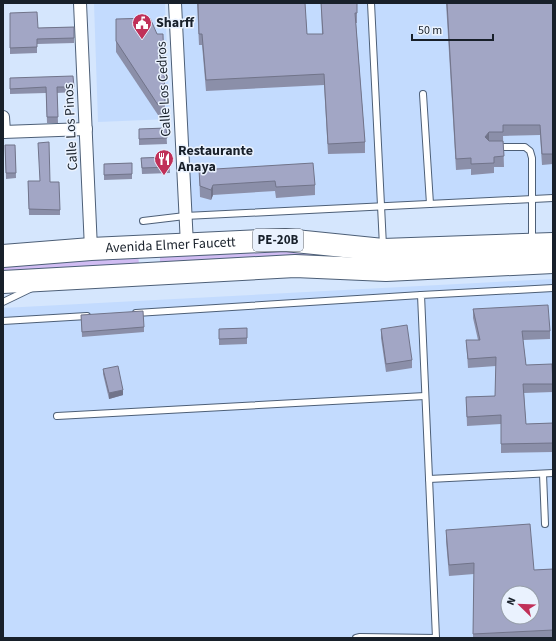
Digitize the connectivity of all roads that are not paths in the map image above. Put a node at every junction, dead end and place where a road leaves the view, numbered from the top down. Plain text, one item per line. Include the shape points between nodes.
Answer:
1 (80, 3) edge
2 (175, 3) edge
3 (371, 3) edge
4 (423, 94) dead end
5 (3, 117) edge
6 (86, 128) junction
7 (3, 132) edge
8 (489, 146) edge
9 (553, 198) edge
10 (531, 199) junction
11 (430, 204) junction
12 (382, 206) junction
13 (185, 216) junction
14 (143, 221) dead end
15 (187, 245) junction
16 (148, 246) junction
17 (91, 249) junction
18 (540, 253) edge
19 (3, 256) edge
20 (385, 260) junction
21 (150, 272) junction
22 (48, 278) junction
23 (3, 282) edge
24 (553, 288) edge
25 (421, 295) junction
26 (3, 302) edge
27 (129, 313) edge
28 (98, 315) edge
29 (3, 321) edge
30 (426, 396) junction
31 (57, 416) dead end
32 (553, 473) edge
33 (543, 474) junction
34 (429, 479) junction
35 (545, 524) dead end
36 (356, 638) edge
37 (436, 638) edge

1 - 6 street, Calle Los Pinos
2 - 13 street, Calle Los Cedros
3 - 12 lane
4 - 11 lane
5 - 7 street
6 - 7 street
6 - 17 street, Calle Los Pinos
8 - 10 lane via 525,147 530,151
9 - 10 lane, Avenida Elmer Faucett
10 - 11 lane, Avenida Elmer Faucett
10 - 18 lane
11 - 12 lane, Avenida Elmer Faucett
12 - 13 lane, Avenida Elmer Faucett
12 - 20 lane
13 - 14 lane, Avenida Elmer Faucett
13 - 15 street, Calle Los Cedros
15 - 16 highway, Avenida Elmer Faucett / PE-20B
15 - 20 highway, Avenida Elmer Faucett / PE-20B via 286,240
16 - 17 highway, Avenida Elmer Faucett / PE-20B
16 - 21 highway
17 - 19 highway, Avenida Elmer Faucett / PE-20B
18 - 20 highway, Avenida Elmer Faucett / PE-20B
20 - 21 highway, Avenida Elmer Faucett / PE-20B
21 - 22 highway, Avenida Elmer Faucett / PE-20B
22 - 23 highway, Avenida Elmer Faucett / PE-20B
22 - 26 lane
24 - 25 lane
25 - 27 lane
25 - 30 lane
28 - 29 lane
30 - 31 lane
30 - 34 lane
32 - 33 lane
33 - 34 lane
33 - 35 lane
34 - 37 lane
36 - 37 lane

